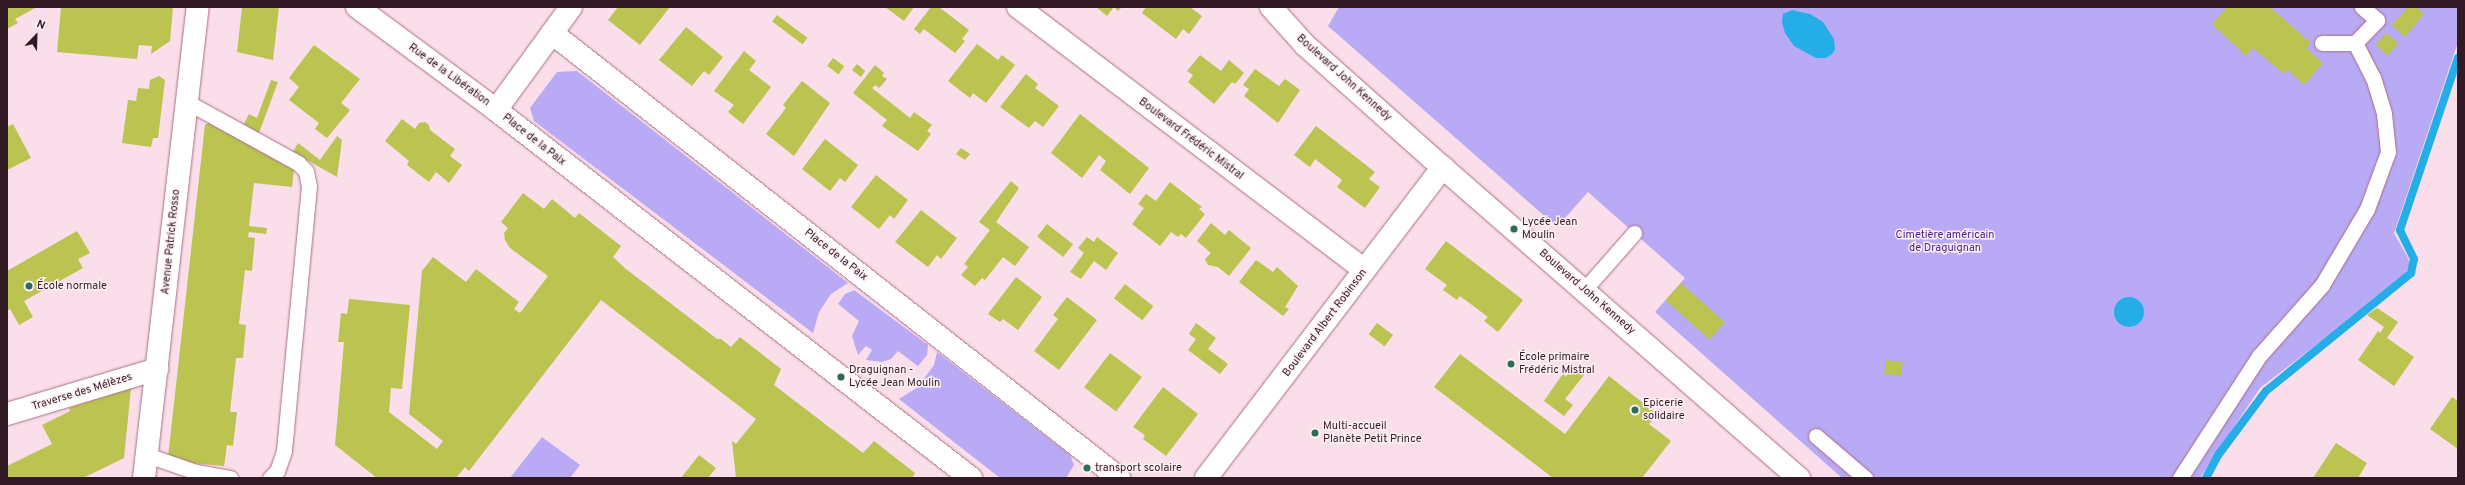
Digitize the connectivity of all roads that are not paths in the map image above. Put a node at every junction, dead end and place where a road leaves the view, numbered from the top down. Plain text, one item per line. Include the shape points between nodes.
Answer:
1 (198, 7) edge
2 (357, 7) edge
3 (571, 7) edge
4 (1018, 7) edge
5 (1271, 7) edge
6 (2362, 7) edge
7 (552, 33) junction
8 (2322, 43) dead end
9 (2355, 43) junction
10 (187, 102) junction
11 (496, 110) junction
12 (1443, 167) junction
13 (1634, 233) dead end
14 (1365, 270) junction
15 (1584, 290) junction
16 (156, 369) junction
17 (7, 414) edge
18 (1816, 436) dead end
19 (147, 455) junction
20 (144, 478) edge
21 (230, 478) edge
22 (270, 478) edge
23 (971, 478) edge
24 (1119, 478) edge
25 (1206, 478) edge
26 (1799, 478) edge
27 (1865, 478) edge
28 (2180, 478) edge

1 - 10 street, Avenue Patrick Rosso
2 - 11 street, Rue de la Libération
3 - 7 street, Rue de la Libération
4 - 14 street, Boulevard Frédéric Mistral
5 - 12 street, Boulevard John Kennedy via 1306,45
6 - 9 lane via 2377,20
7 - 11 street, Rue de la Libération
7 - 24 street, Place de la Paix
8 - 9 lane
9 - 28 lane via 2373,78 2384,113 2388,152 2367,209 2322,285 2259,356
10 - 16 street, Avenue Patrick Rosso
10 - 22 lane via 298,163 306,171 309,186 284,451 277,471
11 - 23 street, Place de la Paix
12 - 14 street, Boulevard Albert Robinson
12 - 15 street, Boulevard John Kennedy
13 - 15 lane
14 - 25 street, Boulevard Albert Robinson
15 - 26 street, Boulevard John Kennedy
16 - 17 street, Traverse des Mélèzes
16 - 19 street, Avenue Patrick Rosso
18 - 27 lane
19 - 20 street, Avenue Patrick Rosso
19 - 21 lane via 196,472

